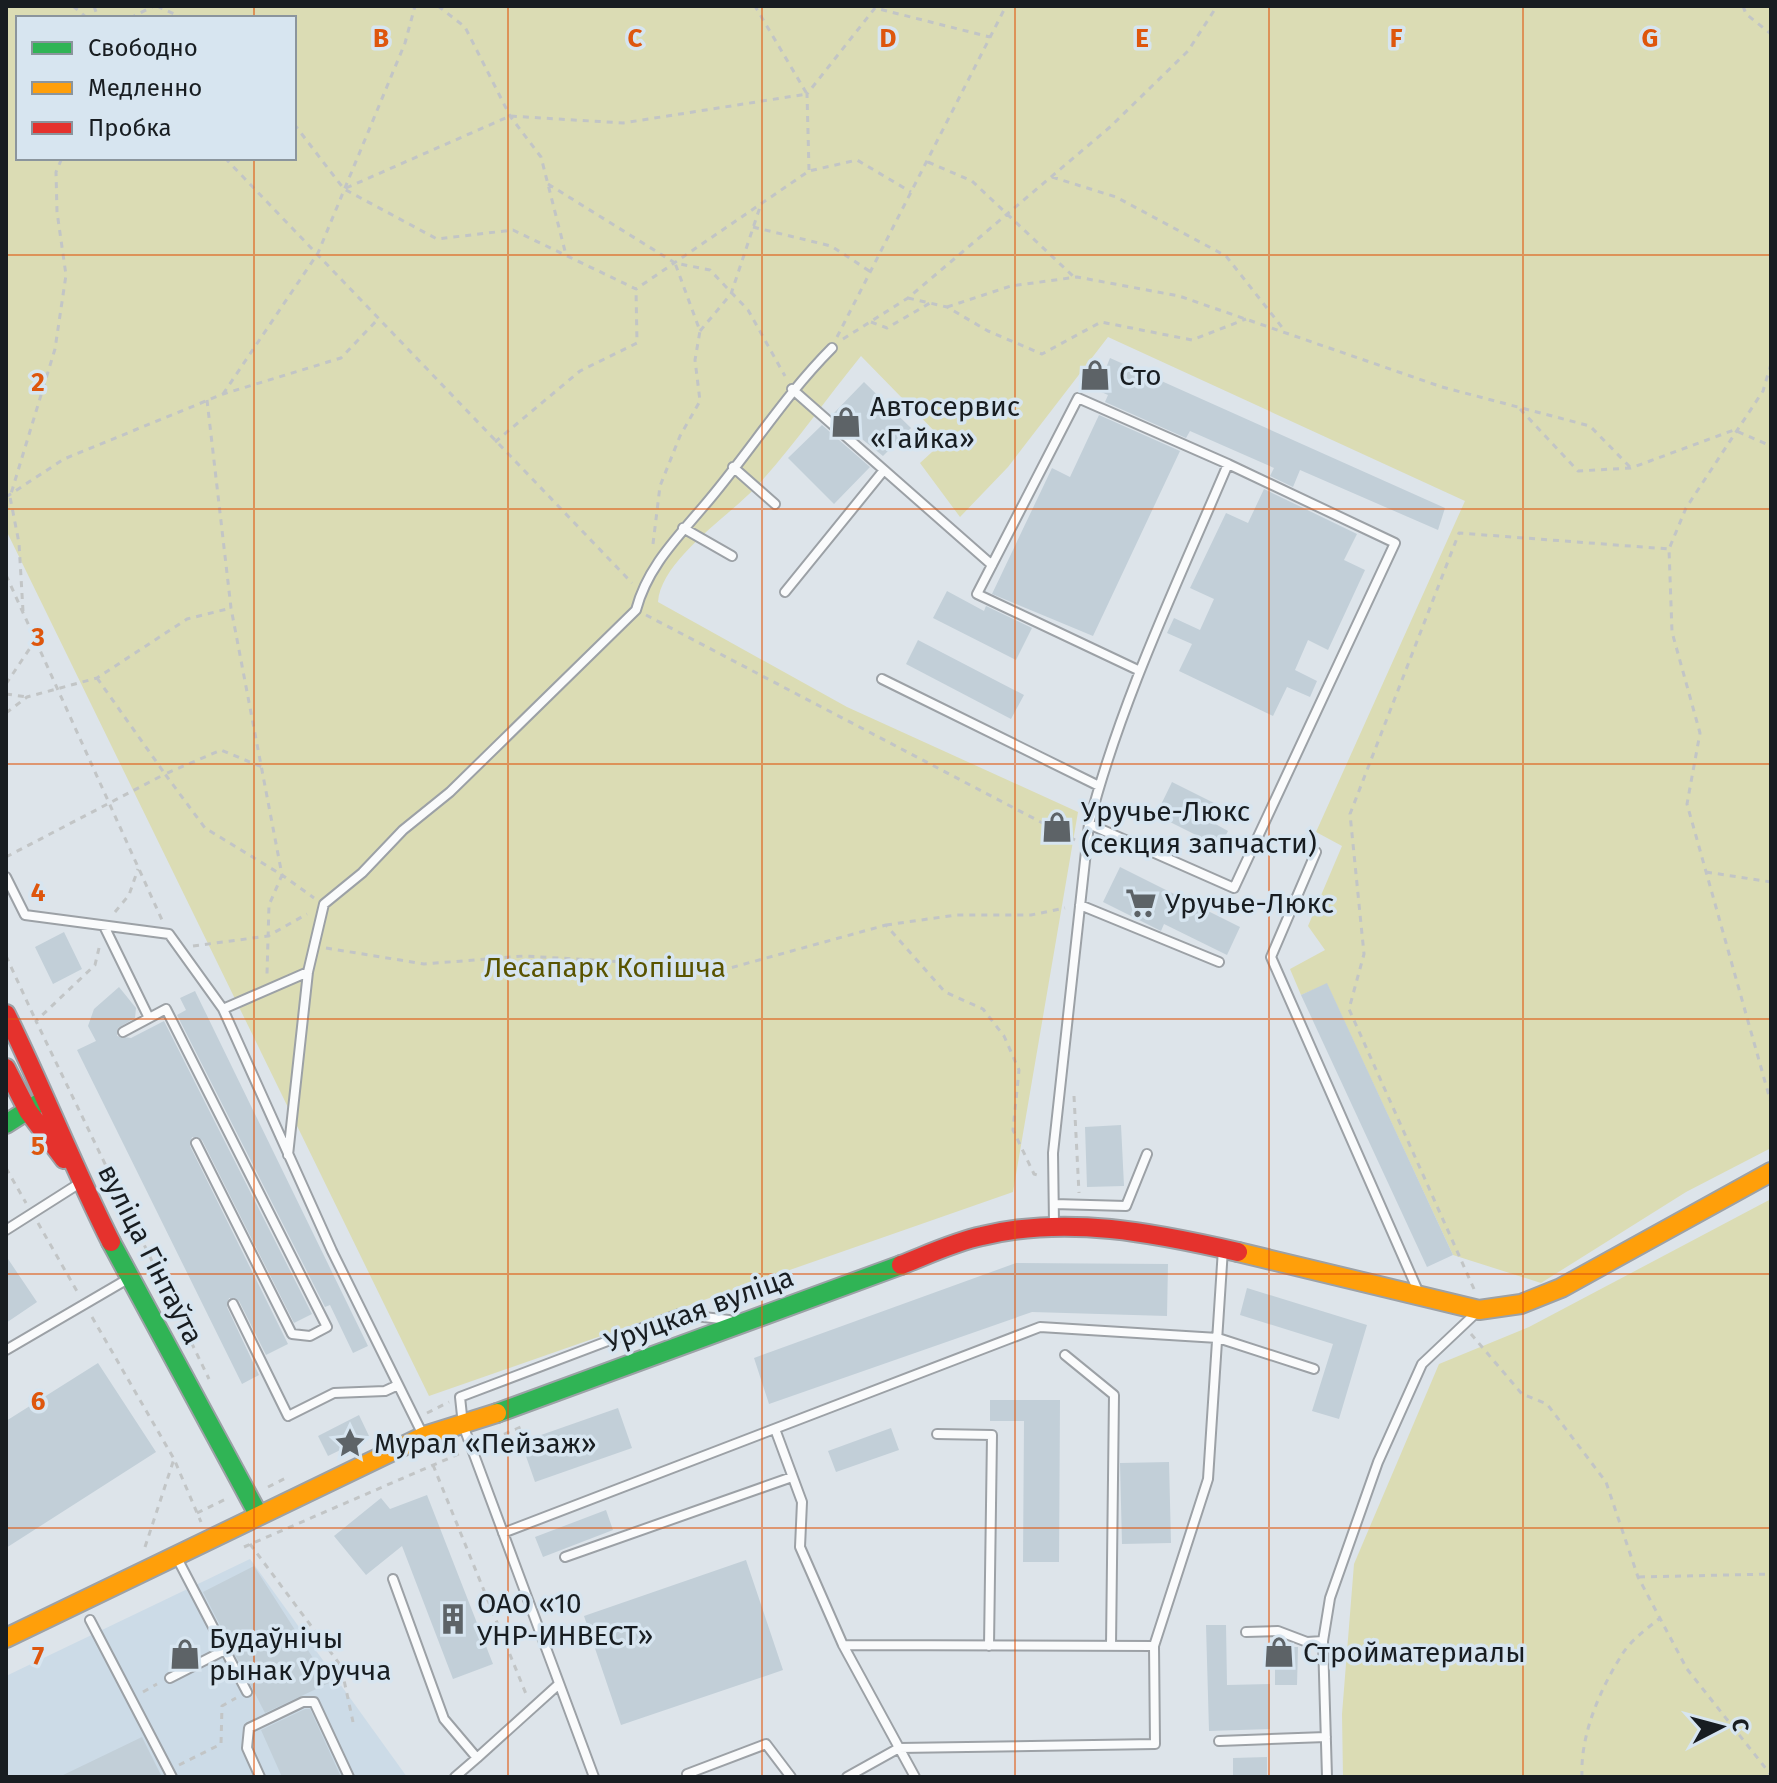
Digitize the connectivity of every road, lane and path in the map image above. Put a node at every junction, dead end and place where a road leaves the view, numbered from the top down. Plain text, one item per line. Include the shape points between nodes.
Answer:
1 (156, 6) edge
2 (415, 6) edge
3 (438, 6) edge
4 (755, 6) edge
5 (1006, 6) edge
6 (1217, 6) edge
7 (1743, 6) edge
8 (134, 16) edge
9 (178, 16) edge
10 (1771, 34) edge
11 (990, 37) junction
12 (807, 94) junction
13 (510, 116) junction
14 (296, 127) edge
15 (61, 160) edge
16 (227, 160) edge
17 (927, 161) junction
18 (809, 171) junction
19 (1052, 177) junction
20 (548, 184) junction
21 (344, 189) junction
22 (911, 192) junction
23 (761, 204) junction
24 (1006, 215) junction
25 (753, 227) junction
26 (318, 253) junction
27 (566, 255) junction
28 (675, 263) junction
29 (871, 272) junction
30 (1074, 277) junction
31 (636, 289) junction
32 (731, 294) junction
33 (908, 298) junction
34 (930, 303) junction
35 (947, 307) junction
36 (380, 318) junction
37 (1246, 319) junction
38 (871, 322) junction
39 (700, 331) junction
40 (1287, 333) junction
41 (832, 348) dead end
42 (1771, 364) edge
43 (792, 389) junction
44 (223, 394) junction
45 (207, 400) junction
46 (1519, 409) junction
47 (1734, 430) junction
48 (494, 442) junction
49 (1771, 446) edge
50 (1228, 464) junction
51 (733, 467) junction
52 (1631, 468) junction
53 (884, 470) junction
54 (7, 497) edge
55 (775, 504) dead end
56 (683, 528) junction
57 (653, 546) dead end
58 (1669, 549) junction
59 (732, 556) dead end
60 (992, 565) junction
61 (6, 575) edge
62 (641, 592) junction
63 (785, 592) dead end
64 (231, 608) junction
65 (636, 610) junction
66 (23, 611) junction
67 (36, 639) junction
68 (1140, 671) junction
69 (97, 678) junction
70 (882, 679) dead end
71 (6, 684) edge
72 (60, 689) junction
73 (6, 694) edge
74 (27, 697) junction
75 (6, 713) edge
76 (262, 767) junction
77 (165, 774) junction
78 (1099, 786) junction
79 (109, 802) junction
80 (1089, 824) junction
81 (1087, 846) junction
82 (1316, 852) dead end
83 (6, 857) edge
84 (138, 869) junction
85 (1706, 872) junction
86 (282, 875) junction
87 (6, 877) edge
88 (1771, 882) edge
89 (324, 904) junction
90 (1080, 905) junction
91 (886, 925) junction
92 (104, 926) junction
93 (169, 934) junction
94 (268, 936) junction
95 (314, 946) junction
96 (178, 948) junction
97 (6, 956) edge
98 (1219, 962) dead end
99 (308, 972) junction
100 (267, 990) junction
101 (31, 1009) dead end
102 (223, 1009) junction
103 (6, 1014) edge
104 (149, 1018) junction
105 (123, 1032) dead end
106 (6, 1068) edge
107 (1074, 1086) dead end
108 (48, 1098) junction
109 (1771, 1103) edge
110 (28, 1111) junction
111 (6, 1124) edge
112 (196, 1143) dead end
113 (1147, 1154) dead end
114 (288, 1155) junction
115 (6, 1168) edge
116 (1771, 1172) edge
117 (6, 1174) edge
118 (81, 1182) junction
119 (1053, 1184) junction
120 (1054, 1204) junction
121 (1079, 1205) junction
122 (1054, 1225) junction
123 (6, 1230) edge
124 (1223, 1249) junction
125 (129, 1279) junction
126 (1420, 1296) junction
127 (233, 1304) dead end
128 (1479, 1310) junction
129 (746, 1321) junction
130 (1462, 1324) junction
131 (1218, 1338) junction
132 (6, 1350) edge
133 (1065, 1355) dead end
134 (1314, 1369) dead end
135 (212, 1385) dead end
136 (398, 1385) junction
137 (529, 1424) dead end
138 (463, 1425) junction
139 (775, 1429) junction
140 (937, 1434) dead end
141 (424, 1436) junction
142 (472, 1448) junction
143 (433, 1465) junction
144 (792, 1477) junction
145 (265, 1511) junction
146 (284, 1529) junction
147 (503, 1533) junction
148 (209, 1541) junction
149 (250, 1544) junction
150 (145, 1548) dead end
151 (239, 1550) dead end
152 (176, 1556) junction
153 (565, 1557) dead end
154 (1771, 1574) edge
155 (1638, 1577) junction
156 (393, 1579) dead end
157 (1660, 1618) junction
158 (90, 1620) dead end
159 (1246, 1632) dead end
160 (6, 1638) edge
161 (1323, 1641) junction
162 (843, 1645) junction
163 (989, 1646) junction
164 (1111, 1646) junction
165 (1154, 1646) junction
166 (223, 1651) junction
167 (170, 1678) joint
168 (559, 1684) junction
169 (247, 1692) joint
170 (132, 1697) junction
171 (532, 1709) junction
172 (353, 1722) dead end
173 (1326, 1737) junction
174 (1219, 1741) dead end
175 (899, 1748) junction
176 (477, 1758) junction
177 (170, 1774) edge
178 (1771, 1775) edge
179 (260, 1777) edge
180 (349, 1777) edge
181 (455, 1777) edge
182 (594, 1777) edge
183 (689, 1777) edge
184 (791, 1777) edge
185 (847, 1777) edge
186 (915, 1777) edge
187 (1327, 1777) edge
188 (1582, 1777) edge

1 - 8 path
1 - 9 path
2 - 21 path via 405,43
3 - 13 path via 465,27
4 - 12 path
5 - 11 path
6 - 19 path via 1188,51
7 - 10 path
11 - 12 path via 875,8
11 - 17 path
12 - 13 path via 623,123
12 - 18 path
13 - 20 path via 541,157
13 - 21 path
14 - 21 path
15 - 54 path via 56,172 57,212 66,275 55,349
16 - 26 path
17 - 22 path
17 - 24 path via 972,181
18 - 22 path via 857,160
18 - 23 path
19 - 24 path
19 - 40 path via 1116,197 1226,256
20 - 27 path
20 - 28 path
21 - 26 path
21 - 27 path via 437,239 513,230
22 - 29 path
23 - 25 path
23 - 28 path
24 - 30 path
24 - 33 path
25 - 29 path via 831,246
25 - 32 path
26 - 36 path
26 - 44 path
27 - 31 path
28 - 31 path
28 - 32 path via 710,270
28 - 39 path
29 - 38 path via 833,345
30 - 35 path via 1011,286
30 - 37 path via 1179,296
31 - 48 path via 637,343 580,371
32 - 39 path
32 - 43 path via 748,310
33 - 34 path
33 - 38 path
34 - 35 path
34 - 38 path via 887,328
35 - 37 path via 1042,354 1101,322 1192,340
36 - 44 path via 341,358
36 - 48 path
37 - 40 path
39 - 57 path via 695,360 700,401 660,486
40 - 46 path
41 - 43 lane
42 - 47 path via 1763,391
43 - 51 lane
43 - 53 lane
44 - 45 path
45 - 54 path via 64,459
45 - 64 path
46 - 52 path via 1590,426
46 - 52 path via 1578,471
47 - 49 path
47 - 52 path
47 - 58 path via 1686,508
48 - 62 path
50 - 60 lane via 1078,398
50 - 68 lane
50 - 80 lane via 1395,543 1234,888
51 - 55 lane
51 - 56 lane
53 - 60 lane
53 - 63 lane
54 - 66 path via 19,543
56 - 59 lane
56 - 62 lane
58 - 85 path via 1672,632 1700,733 1687,804
58 - 128 path via 1459,533 1350,814 1364,954 1349,1009
60 - 68 lane via 977,594
61 - 66 path
62 - 65 lane
64 - 69 path via 187,619
64 - 76 path
65 - 81 path
65 - 89 lane via 450,792
66 - 67 path
67 - 71 path
67 - 72 path
68 - 78 lane
69 - 72 path
69 - 77 path
70 - 78 lane
72 - 74 path
72 - 79 path
73 - 74 path
74 - 75 path
76 - 77 path via 221,750
76 - 86 path
77 - 79 path
77 - 86 path via 205,828
78 - 80 lane
79 - 83 path
79 - 84 path
80 - 81 lane
81 - 90 lane
82 - 126 lane via 1271,957
84 - 92 path via 129,895
84 - 93 path
85 - 88 path
85 - 109 path
86 - 89 path
86 - 94 path via 269,905
87 - 92 lane via 25,915
89 - 94 path
89 - 95 lane
90 - 91 path via 1031,915 956,915
90 - 98 lane
90 - 119 lane
91 - 95 path via 730,968 524,956 424,964
91 - 119 path via 945,992 983,1009 1004,1036 1019,1070 1013,1130 1034,1174
92 - 93 lane
92 - 104 lane
92 - 135 path via 95,965 36,1021
93 - 96 lane
94 - 96 path
94 - 100 path
95 - 99 lane
96 - 102 lane
97 - 101 path
99 - 100 lane
99 - 114 lane
100 - 102 lane
102 - 114 lane
103 - 108 street, вуліца Гінтаўта
104 - 105 lane
104 - 112 lane via 166,1009 327,1327 310,1336 292,1334
106 - 110 street
107 - 121 path
108 - 110 street
108 - 118 street, вуліца Гінтаўта
110 - 111 street
110 - 118 street
113 - 121 lane via 1126,1206
114 - 136 lane
115 - 117 path
116 - 128 street via 1549,1293 1514,1307
118 - 123 lane
118 - 125 street, вуліца Гінтаўта
119 - 120 lane
120 - 121 lane
120 - 122 lane
122 - 124 street, Уруцкая вуліца via 1101,1226
122 - 129 street, Уруцкая вуліца via 980,1236
124 - 126 street, Уруцкая вуліца
124 - 131 lane
125 - 132 lane
125 - 145 street, вуліца Гінтаўта
126 - 128 street, Уруцкая вуліца
127 - 136 lane via 288,1416 334,1393 385,1391
128 - 130 lane
129 - 138 street, Уруцкая вуліца
129 - 138 lane via 679,1314 460,1397
130 - 155 path via 1522,1394 1547,1404 1606,1482
130 - 161 lane via 1422,1364 1378,1462 1330,1598
131 - 134 lane
131 - 139 lane via 1040,1327
131 - 165 lane via 1208,1479
133 - 164 lane via 1114,1395
136 - 141 lane
137 - 142 path
138 - 141 street, Уруцкая вуліца
138 - 142 lane
139 - 144 lane
139 - 147 lane
140 - 163 lane via 992,1435
141 - 145 street, Уруцкая вуліца
142 - 143 path
142 - 147 lane
143 - 146 path
143 - 171 path
144 - 153 lane
144 - 162 lane via 802,1502 800,1547
145 - 146 path
145 - 148 street, Уруцкая вуліца
146 - 149 path
147 - 168 lane
148 - 150 path via 174,1459
148 - 152 street, Уруцкая вуліца
149 - 151 path
149 - 172 path via 341,1666
152 - 160 street, Уруцкая вуліца
152 - 166 lane
154 - 155 path
155 - 157 path
156 - 176 lane via 444,1719
157 - 178 path via 1687,1669
157 - 188 path via 1625,1650 1603,1693 1581,1748
158 - 170 lane
159 - 161 lane via 1278,1631 1307,1642
161 - 173 lane
162 - 163 lane
162 - 175 lane
163 - 164 lane
164 - 165 lane
165 - 175 lane via 1155,1744
166 - 167 lane
166 - 169 lane
167 - 170 path
168 - 171 lane
168 - 182 lane
169 - 177 path via 222,1706 221,1744
170 - 177 lane
171 - 176 lane
173 - 174 lane
173 - 187 lane
175 - 185 lane
175 - 186 lane
176 - 181 lane
179 - 180 lane via 247,1748 249,1728 303,1702 314,1702
183 - 184 lane via 766,1744

